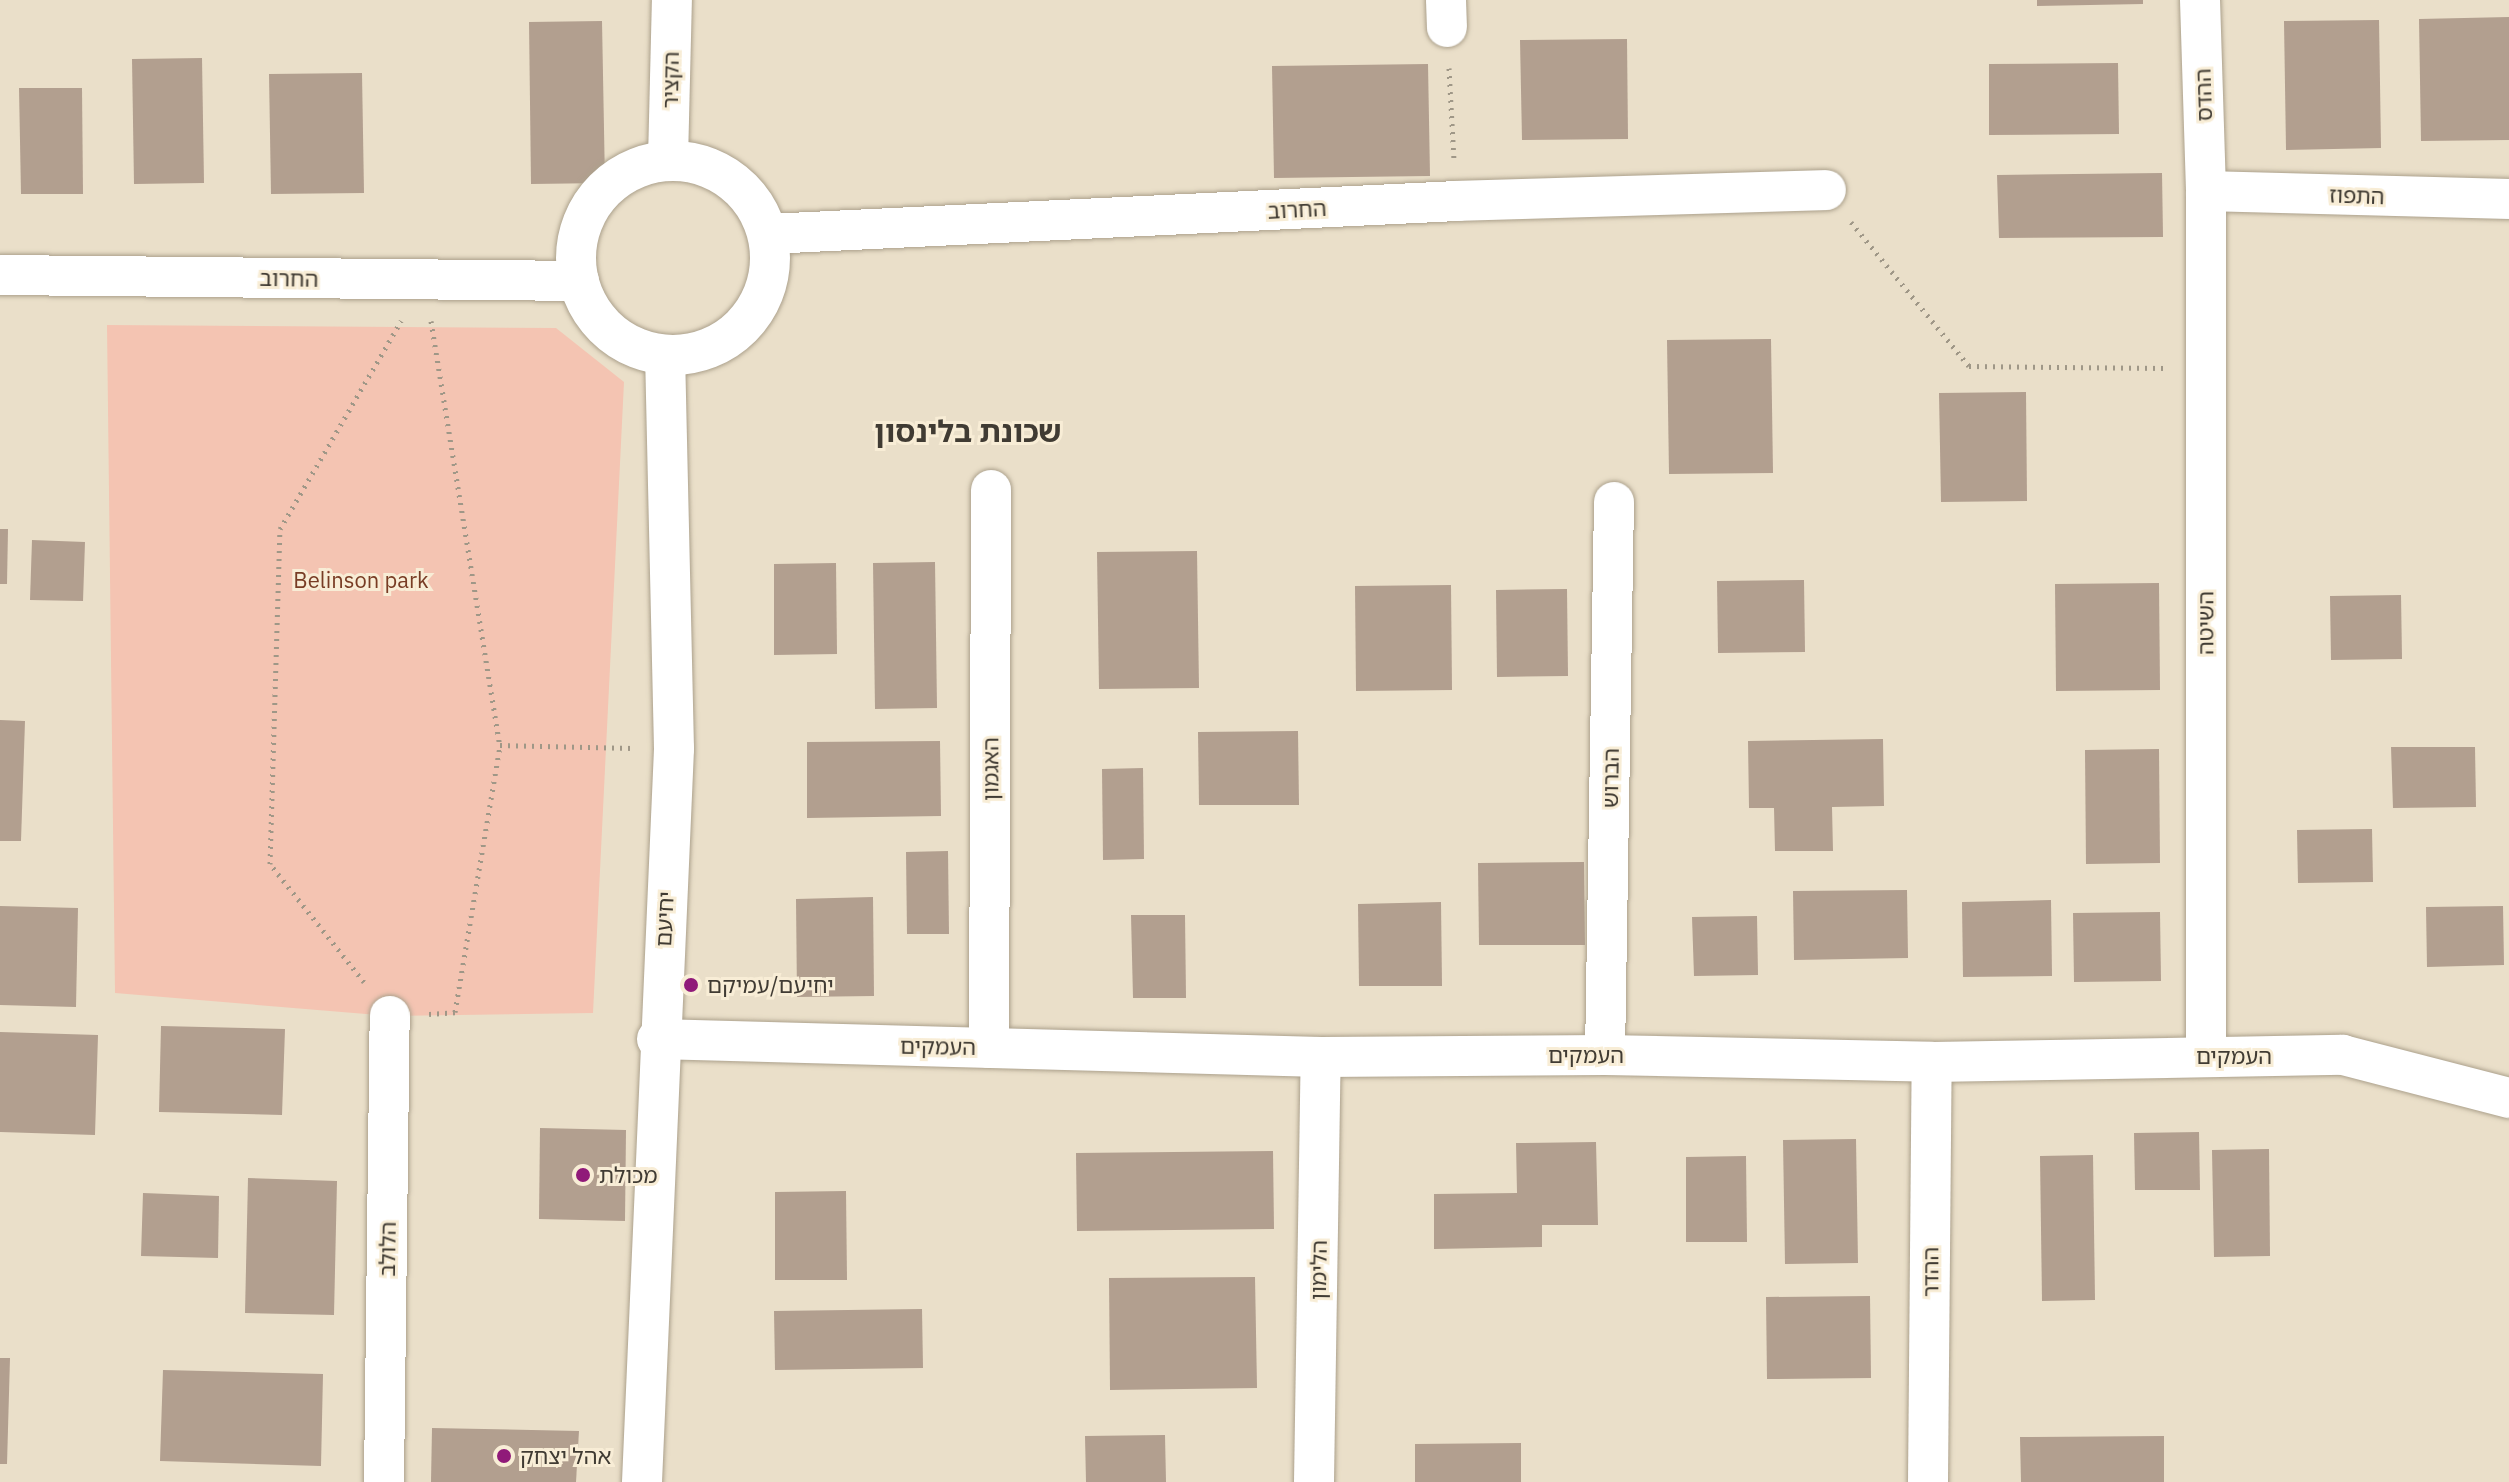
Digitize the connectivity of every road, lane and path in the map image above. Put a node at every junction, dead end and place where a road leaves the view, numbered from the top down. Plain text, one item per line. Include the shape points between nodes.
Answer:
1 (672, 0) edge
2 (2200, 0) edge
3 (1446, 13) edge
4 (668, 160) junction
5 (1826, 190) joint
6 (2206, 191) junction
7 (2509, 199) edge
8 (1457, 201) junction
9 (768, 234) junction
10 (0, 275) edge
11 (425, 280) junction
12 (579, 281) junction
13 (665, 355) junction
14 (2205, 369) junction
15 (991, 490) dead end
16 (1614, 502) dead end
17 (500, 745) junction
18 (674, 749) junction
19 (390, 1016) junction
20 (657, 1039) junction
21 (989, 1048) junction
22 (1605, 1055) junction
23 (2206, 1056) junction
24 (1321, 1057) junction
25 (1932, 1062) junction
26 (2509, 1098) edge
27 (384, 1482) edge
28 (642, 1482) edge
29 (1314, 1482) edge
30 (1928, 1482) edge

1 - 4 street, הקציר
2 - 6 street, ההדס
3 - 8 path
4 - 9 street via 702,164 732,180 754,204
4 - 12 street via 640,166 596,199 582,224 576,252
5 - 8 street, החרוב
5 - 14 path via 1969,366
6 - 7 street, התפוז
6 - 14 street, השיטה
8 - 9 street, החרוב
9 - 13 street via 771,265 764,295 748,321 724,341 696,353
10 - 11 street, החרוב
11 - 12 street, החרוב
11 - 17 path
11 - 19 path via 280,529 270,864
12 - 13 street via 601,323 641,350
13 - 18 street, יחיעם
14 - 23 street, השיטה
15 - 21 street, האגמון
16 - 22 street, הברוש
17 - 18 path
17 - 19 path via 455,1012
18 - 20 street, יחיעם
19 - 27 street, הלולב
20 - 21 street, העמקים
20 - 28 street, יחיעם
21 - 24 street, העמקים
22 - 24 street, העמקים
22 - 25 street, העמקים
23 - 25 street, העמקים
23 - 26 street, העמקים via 2343,1055
24 - 29 street, הלימון
25 - 30 street, ההדר

